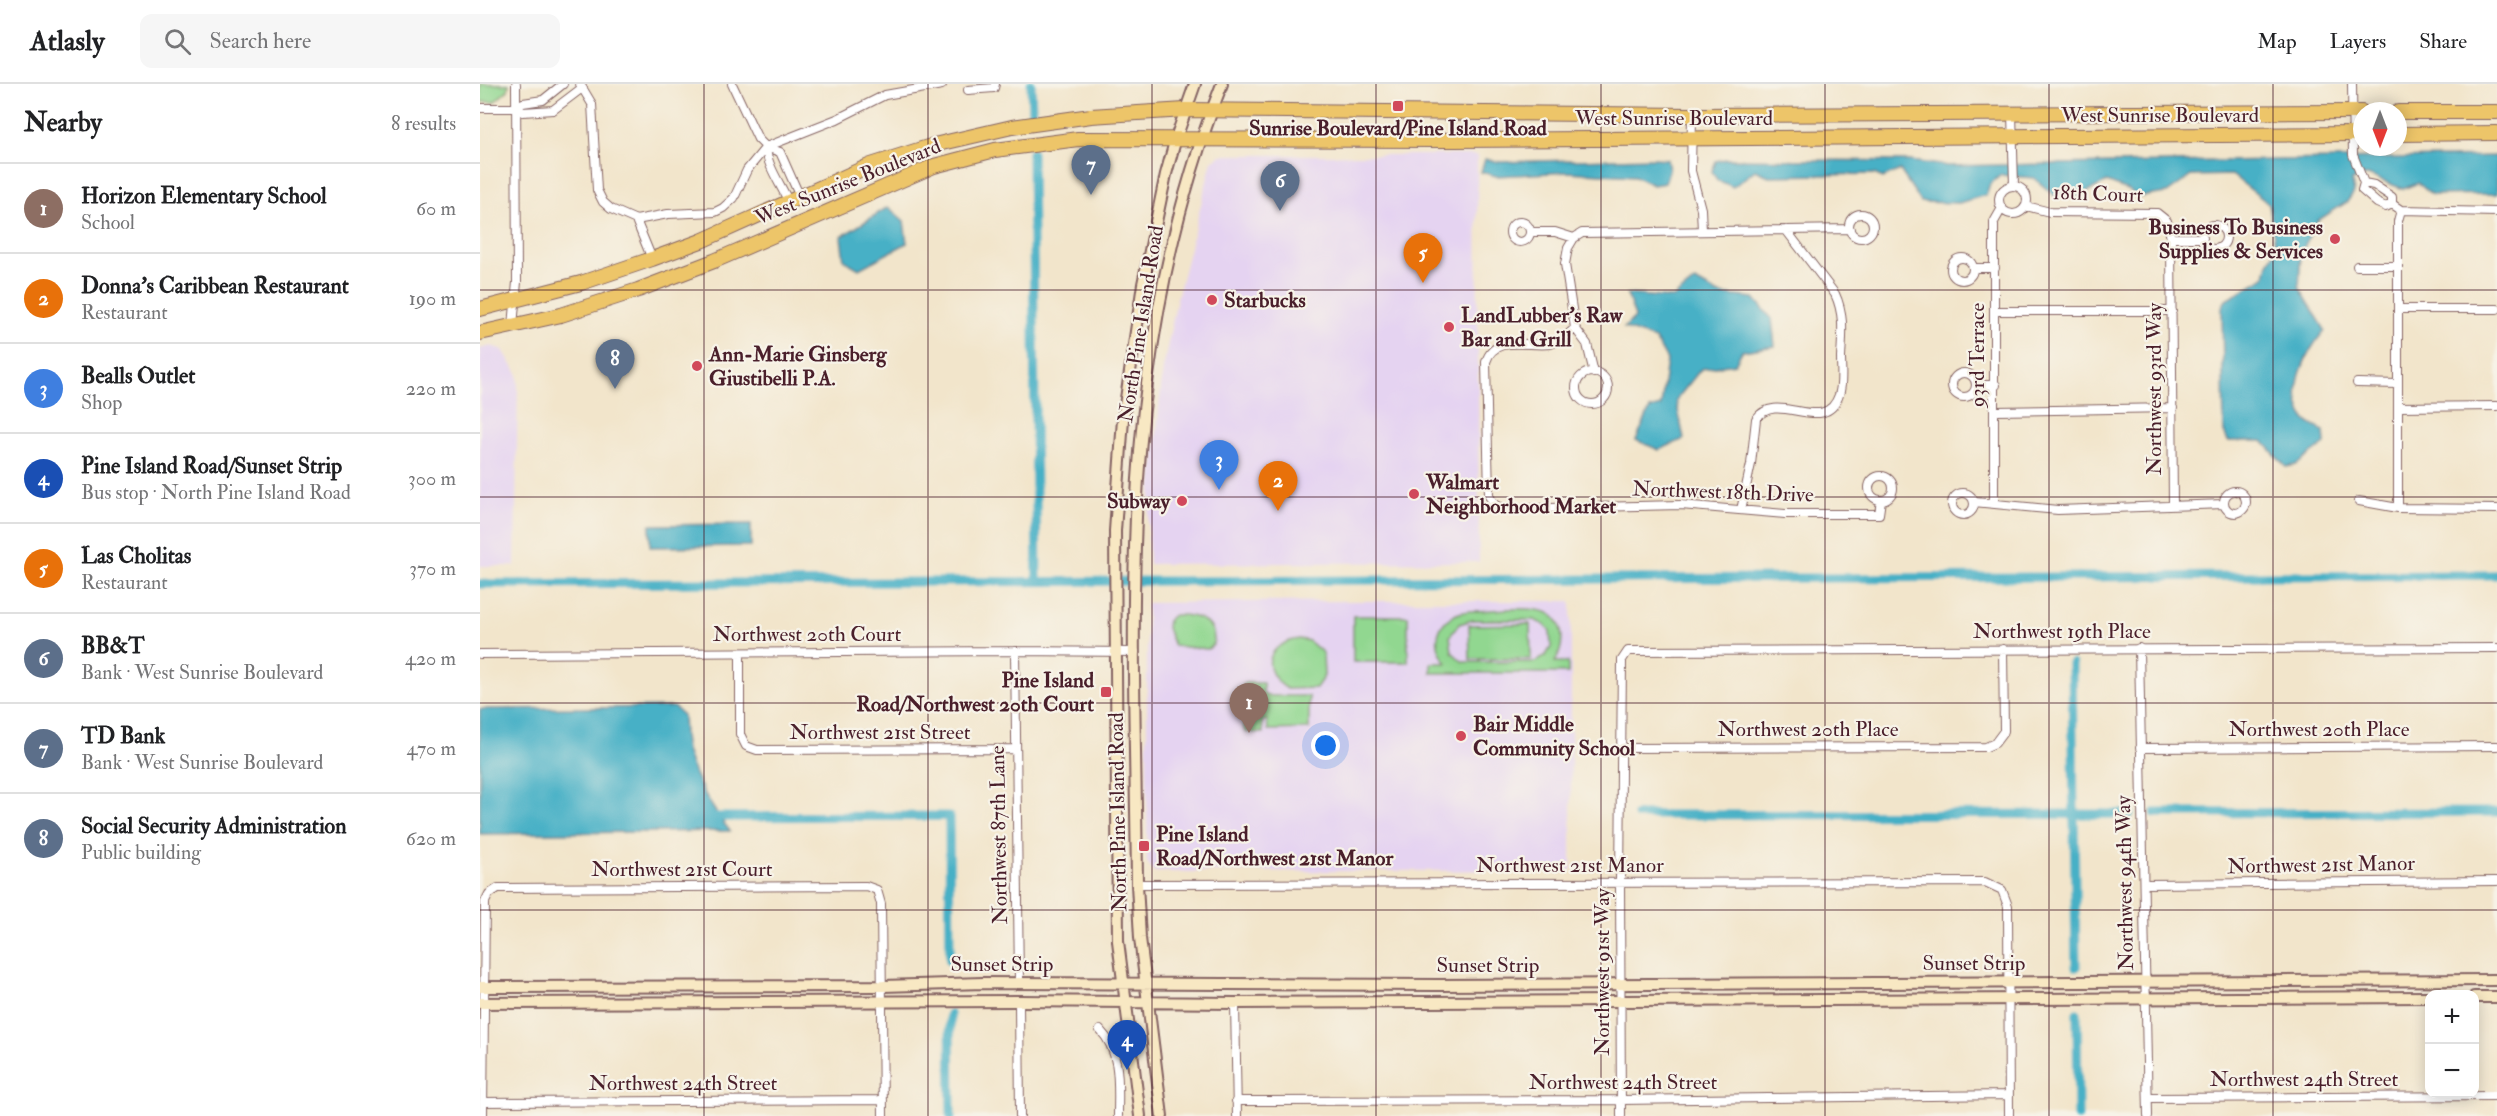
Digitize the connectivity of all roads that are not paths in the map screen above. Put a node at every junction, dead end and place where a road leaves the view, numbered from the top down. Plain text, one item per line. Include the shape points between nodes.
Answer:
1 (516, 84) edge
2 (563, 84) edge
3 (732, 84) edge
4 (995, 84) edge
5 (1195, 84) edge
6 (1222, 84) edge
7 (2352, 84) edge
8 (942, 85) edge
9 (581, 86) edge
10 (968, 90) dead end
11 (2355, 102) edge
12 (480, 108) edge
13 (516, 108) junction
14 (1185, 110) junction
15 (1213, 110) junction
16 (2353, 112) edge
17 (2407, 112) edge
18 (2497, 112) edge
19 (2012, 113) junction
20 (1692, 115) junction
21 (2497, 133) edge
22 (2353, 134) edge
23 (2407, 134) edge
24 (2013, 137) junction
25 (1176, 138) junction
26 (1202, 139) junction
27 (1692, 139) junction
28 (766, 147) junction
29 (2353, 156) edge
30 (2362, 181) junction
31 (2013, 182) junction
32 (795, 200) junction
33 (2392, 204) junction
34 (2026, 206) junction
35 (2002, 208) junction
36 (2401, 210) junction
37 (2497, 212) edge
38 (636, 220) junction
39 (2167, 221) joint
40 (1850, 229) dead end
41 (1786, 230) junction
42 (1702, 231) junction
43 (1530, 232) dead end
44 (1574, 238) junction
45 (2171, 238) junction
46 (2203, 238) dead end
47 (652, 259) junction
48 (2357, 266) dead end
49 (2397, 266) junction
50 (1973, 268) dead end
51 (1995, 268) junction
52 (515, 301) junction
53 (480, 309) edge
54 (2398, 309) junction
55 (2497, 309) edge
56 (1995, 311) junction
57 (2172, 311) junction
58 (513, 326) junction
59 (1575, 328) junction
60 (480, 333) edge
61 (1594, 373) junction
62 (2357, 383) dead end
63 (2398, 384) junction
64 (1977, 385) dead end
65 (1995, 385) junction
66 (2497, 406) edge
67 (2398, 407) junction
68 (2173, 408) junction
69 (1995, 411) junction
70 (1881, 500) dead end
71 (2359, 501) dead end
72 (1974, 502) dead end
73 (1994, 504) junction
74 (2224, 504) dead end
75 (2173, 506) junction
76 (2398, 507) junction
77 (2497, 509) edge
78 (1741, 510) junction
79 (2139, 648) junction
80 (2497, 648) edge
81 (2003, 649) junction
82 (1015, 651) junction
83 (1628, 651) joint
84 (1115, 652) junction
85 (1135, 652) junction
86 (740, 653) junction
87 (480, 654) edge
88 (2497, 746) edge
89 (1621, 748) junction
90 (2140, 748) junction
91 (1015, 749) junction
92 (2497, 881) edge
93 (1620, 882) junction
94 (1137, 884) junction
95 (2144, 884) junction
96 (2497, 980) edge
97 (2008, 982) junction
98 (2145, 982) junction
99 (1019, 983) junction
100 (1123, 984) junction
101 (1146, 984) junction
102 (1620, 984) junction
103 (883, 986) junction
104 (482, 987) edge
105 (2425, 997) edge
106 (2479, 997) edge
107 (2497, 997) edge
108 (2008, 998) junction
109 (2145, 998) junction
110 (1620, 1000) junction
111 (1019, 1001) junction
112 (883, 1002) junction
113 (482, 1003) edge
114 (1125, 1003) junction
115 (1148, 1003) junction
116 (1235, 1003) junction
117 (1100, 1030) dead end
118 (2009, 1095) junction
119 (2497, 1096) edge
120 (2148, 1098) junction
121 (883, 1100) junction
122 (1621, 1100) junction
123 (1236, 1101) junction
124 (483, 1102) junction
125 (483, 1116) edge
126 (883, 1116) edge
127 (1020, 1116) edge
128 (1118, 1116) edge
129 (1140, 1116) edge
130 (1162, 1116) edge
131 (1237, 1116) edge
132 (1621, 1116) edge
133 (2009, 1116) edge
134 (2148, 1116) edge

1 - 13 street
2 - 13 street via 543,100
3 - 28 street via 758,139
4 - 10 street via 994,88
5 - 14 street, North Pine Island Road
6 - 15 street, North Pine Island Road
7 - 11 street
8 - 28 street via 885,95
9 - 13 street via 553,111 523,112
9 - 38 street via 592,104 597,190 611,209
12 - 13 street
13 - 52 street
14 - 15 highway, West Sunrise Boulevard
14 - 25 street, North Pine Island Road
14 - 32 highway, West Sunrise Boulevard via 1091,116 1012,127 871,165
15 - 20 highway, West Sunrise Boulevard
15 - 26 street, North Pine Island Road
16 - 19 highway, West Sunrise Boulevard
17 - 18 highway
19 - 20 highway, West Sunrise Boulevard
19 - 24 street
20 - 27 street
21 - 23 highway
22 - 24 highway, West Sunrise Boulevard
24 - 27 highway, West Sunrise Boulevard
24 - 31 street
25 - 26 highway, West Sunrise Boulevard
25 - 58 highway, West Sunrise Boulevard via 1060,141 1005,148 934,166 638,290
25 - 84 street, North Pine Island Road via 1147,264 1130,362 1120,450
26 - 27 highway, West Sunrise Boulevard
26 - 85 street, North Pine Island Road via 1184,194 1153,350 1136,516
27 - 42 street via 1692,171
28 - 32 street via 767,161
28 - 32 street via 780,152
28 - 38 street via 747,170 734,198 723,208
29 - 30 street
30 - 33 street via 2392,197
30 - 33 street via 2362,190 2377,203 2386,207
31 - 34 street via 2025,193
31 - 35 street via 2000,196
32 - 47 highway, West Sunrise Boulevard
33 - 36 street
34 - 35 street via 2014,214
34 - 39 street, 18th Court via 2050,212 2157,213
35 - 51 street, 93rd Terrace via 1994,222
36 - 37 street
36 - 49 street
38 - 47 street
39 - 45 street, Northwest 93rd Way
40 - 41 street
41 - 42 street
41 - 78 street via 1840,304 1840,393 1833,407 1822,414 1774,407 1760,413
42 - 44 street via 1582,233
43 - 44 street via 1555,232
44 - 59 street via 1565,264
45 - 46 street
45 - 57 street, Northwest 93rd Way
47 - 52 highway, West Sunrise Boulevard
48 - 49 street
49 - 54 street
50 - 51 street
51 - 56 street, 93rd Terrace
52 - 53 highway, West Sunrise Boulevard
52 - 58 street
54 - 55 street
54 - 63 street
56 - 57 street
56 - 65 street, 93rd Terrace
57 - 68 street, Northwest 93rd Way
58 - 60 highway, West Sunrise Boulevard
59 - 61 street via 1587,344
59 - 78 street, Northwest 18th Drive via 1556,342 1502,344 1488,355 1489,496 1495,505 1505,509 1681,505
61 - 61 street via 1585,374 1576,385 1577,394 1587,404 1598,403 1607,392 1606,382
62 - 63 street
63 - 67 street
64 - 65 street
65 - 69 street, 93rd Terrace
66 - 67 street
67 - 76 street
68 - 69 street
68 - 75 street, Northwest 93rd Way
69 - 73 street, 93rd Terrace
70 - 78 street, Northwest 18th Drive via 1879,514
71 - 76 street
72 - 73 street
73 - 75 street via 2058,510
74 - 75 street, Northwest 93rd Way
76 - 77 street
79 - 80 street, Northwest 19th Place
79 - 81 street, Northwest 19th Place
79 - 90 street, Northwest 94th Way
81 - 83 street, Northwest 19th Place
81 - 89 street, Northwest 20th Place via 2004,731 1986,747
82 - 84 street, Northwest 20th Court
82 - 86 street, Northwest 20th Court
82 - 91 street, Northwest 87th Lane
83 - 89 street, Northwest 91st Way via 1622,660
84 - 85 street, Northwest 20th Court
84 - 100 street, North Pine Island Road via 1118,941
85 - 94 street, North Pine Island Road
86 - 87 street, Northwest 20th Court
86 - 91 street, Northwest 21st Street via 740,734 746,746 757,750
88 - 90 street, Northwest 20th Place
89 - 93 street, Northwest 91st Way
90 - 95 street, Northwest 94th Way
91 - 99 street, Northwest 87th Lane
92 - 95 street, Northwest 21st Manor
93 - 94 street, Northwest 21st Manor
93 - 97 street, Northwest 21st Manor via 1985,882 2002,890 2008,906
93 - 102 street, Northwest 91st Way
94 - 101 street, North Pine Island Road
95 - 98 street, Northwest 94th Way
96 - 98 street, Sunset Strip
97 - 98 street, Sunset Strip
97 - 102 street, Sunset Strip
97 - 108 street
98 - 109 street, Northwest 94th Way
99 - 100 street, Sunset Strip
99 - 103 street, Sunset Strip
100 - 101 street, Sunset Strip
100 - 114 street, North Pine Island Road
101 - 102 street, Sunset Strip
101 - 115 street, North Pine Island Road
102 - 110 street, Northwest 91st Way
103 - 104 street, Sunset Strip
103 - 104 street, Northwest 21st Court via 881,904 877,890 866,886 498,888 484,902
103 - 112 street
104 - 113 street
105 - 109 street, Sunset Strip
106 - 107 street
108 - 109 street, Sunset Strip
108 - 110 street, Sunset Strip
108 - 118 street
109 - 120 street, Northwest 94th Way
110 - 116 street, Sunset Strip
110 - 122 street, Northwest 91st Way
111 - 112 street, Sunset Strip
111 - 114 street, Sunset Strip
111 - 127 street
112 - 113 street, Sunset Strip
112 - 121 street
113 - 124 street
114 - 115 street, Sunset Strip
114 - 129 street, North Pine Island Road
115 - 116 street, Sunset Strip
115 - 130 street, North Pine Island Road
116 - 123 street
117 - 128 street via 1108,1038 1116,1060
118 - 122 street, Northwest 24th Street
118 - 133 street
119 - 120 street, Northwest 24th Street
120 - 134 street, Northwest 94th Way
121 - 124 street, Northwest 24th Street
121 - 126 street
122 - 123 street, Northwest 24th Street
122 - 132 street, Northwest 91st Way
123 - 131 street
124 - 125 street

